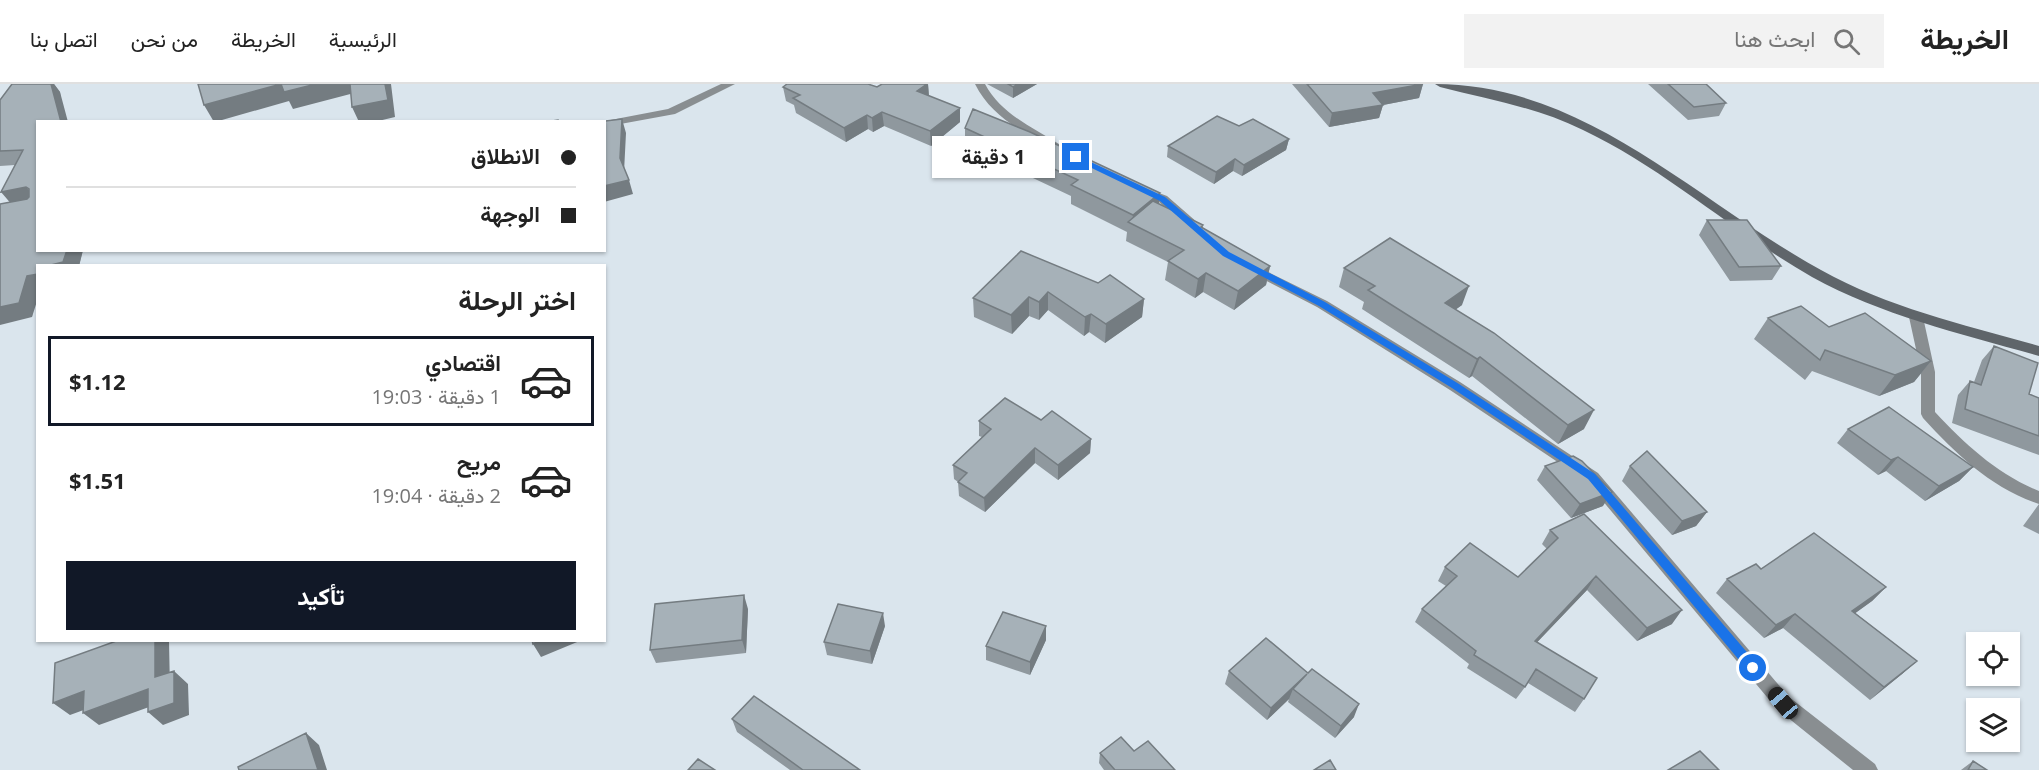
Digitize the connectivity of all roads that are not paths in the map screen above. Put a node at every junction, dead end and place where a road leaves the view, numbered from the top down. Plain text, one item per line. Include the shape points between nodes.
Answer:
1 (730, 84) edge
2 (980, 84) edge
3 (1440, 84) edge
4 (606, 124) edge
5 (1068, 153) edge
6 (1131, 186) edge
7 (1202, 233) edge
8 (1236, 259) edge
9 (1916, 317) junction
10 (2039, 351) edge
11 (2039, 498) edge
12 (1868, 770) edge

1 - 4 street via 670,112
2 - 5 street via 984,94 1004,114
3 - 9 main road via 1547,110 1587,128 1691,189 1800,264 1845,288
6 - 7 street via 1162,199
8 - 12 street via 1332,310 1592,477 1783,703
9 - 10 main road
9 - 11 street via 1928,372 1928,414 1968,458 2011,487

